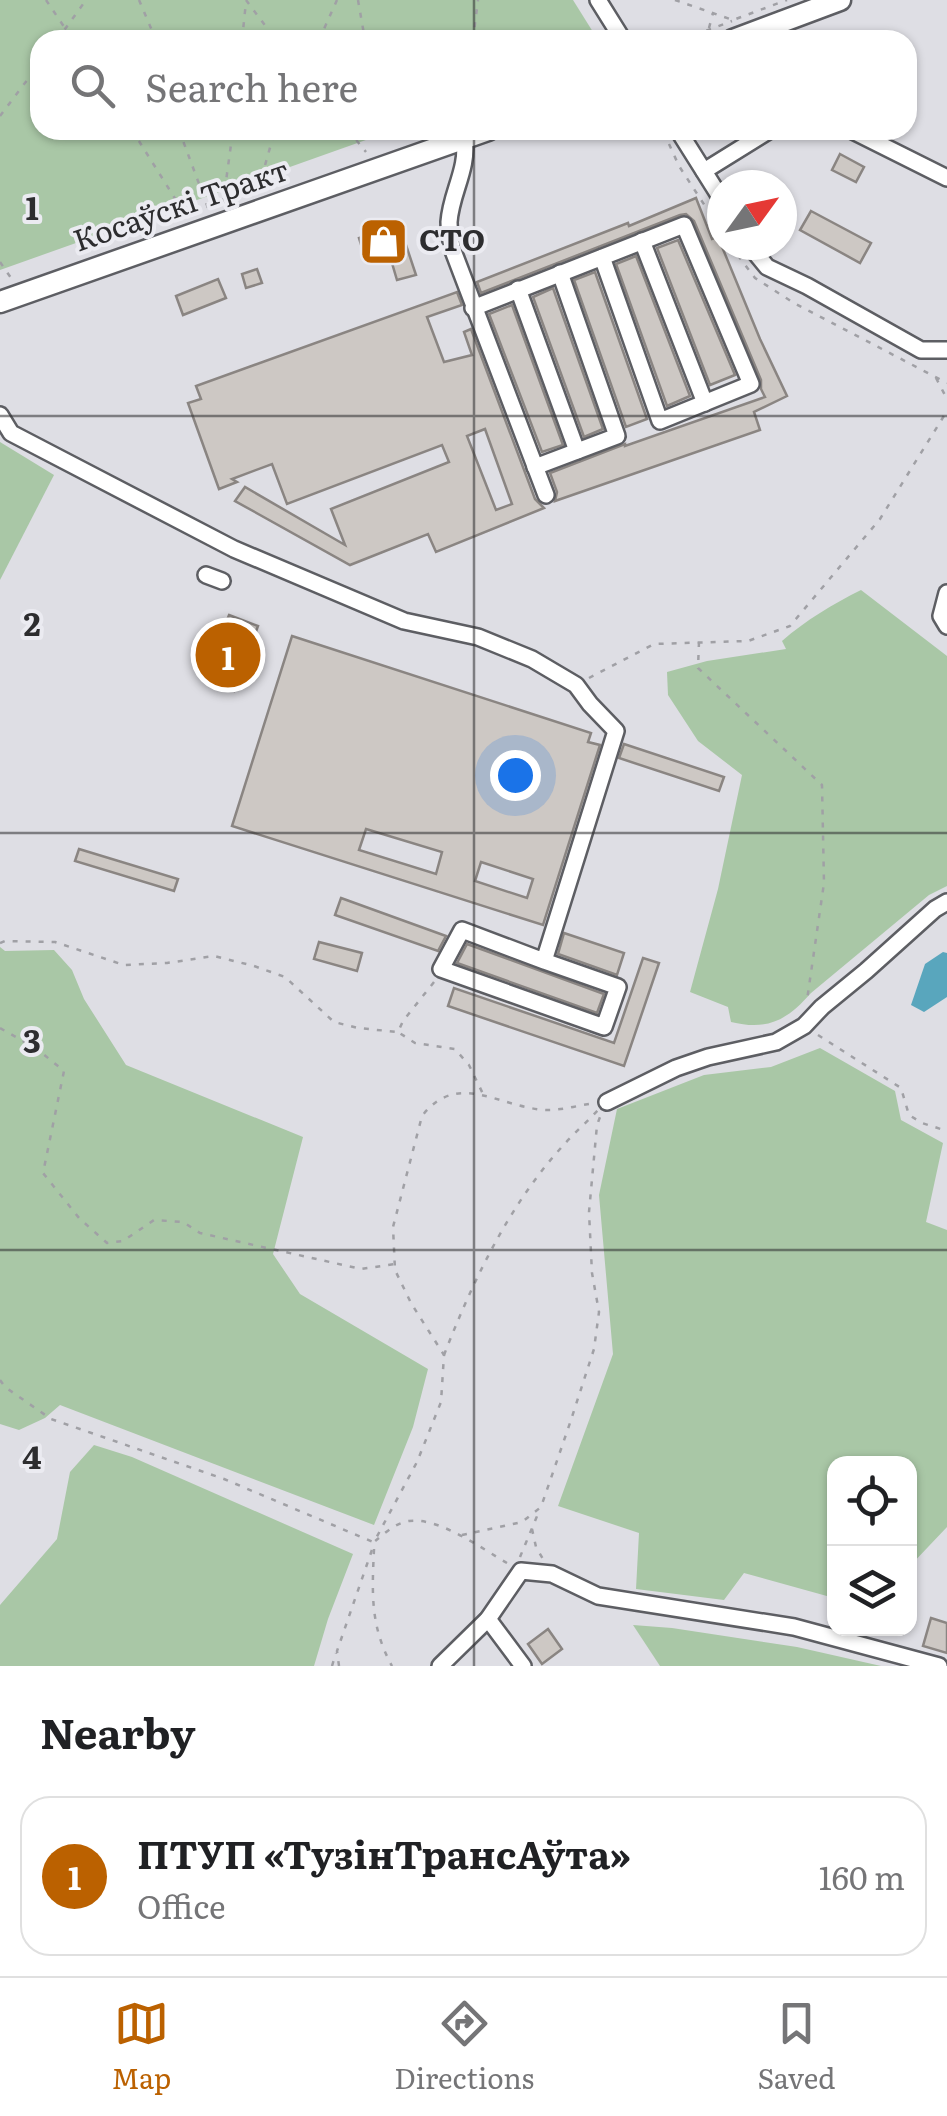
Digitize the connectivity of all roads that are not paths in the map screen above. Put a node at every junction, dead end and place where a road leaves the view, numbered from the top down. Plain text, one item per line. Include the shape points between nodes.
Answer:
1 (598, 0) edge
2 (840, 0) edge
3 (617, 30) edge
4 (733, 30) edge
5 (458, 140) edge
6 (464, 140) edge
7 (678, 140) edge
8 (754, 140) edge
9 (871, 140) edge
10 (704, 171) junction
11 (707, 176) edge
12 (947, 178) edge
13 (642, 242) junction
14 (602, 256) junction
15 (761, 260) edge
16 (560, 273) junction
17 (518, 289) junction
18 (6, 293) edge
19 (474, 308) junction
20 (947, 350) edge
21 (705, 403) junction
22 (0, 416) edge
23 (578, 451) junction
24 (535, 467) junction
25 (546, 495) dead end
26 (947, 593) edge
27 (947, 626) edge
28 (947, 902) edge
29 (544, 961) junction
30 (606, 1102) road end
31 (488, 1619) junction
32 (440, 1666) edge
33 (523, 1666) edge
34 (939, 1666) edge

1 - 3 street
2 - 4 main road
5 - 18 main road, Косаўскі Тракт
6 - 19 street via 449,224
7 - 10 street
8 - 10 street
9 - 12 street
10 - 11 street
13 - 14 street
13 - 21 street
13 - 21 street via 684,225 751,384
14 - 16 street
14 - 21 street via 660,421
15 - 20 street via 921,350
16 - 17 street
16 - 23 street via 618,436
17 - 19 street
17 - 23 street
19 - 24 street
22 - 29 street via 11,433 234,549 404,621 496,644 576,685 616,731
23 - 24 street
24 - 25 street
26 - 27 street via 941,616
28 - 30 street via 804,1026 776,1042 676,1068
29 - 29 street via 618,987 604,1028 441,969 462,930
31 - 32 street
31 - 33 street
31 - 34 street via 521,1571 552,1574 598,1596 794,1627

